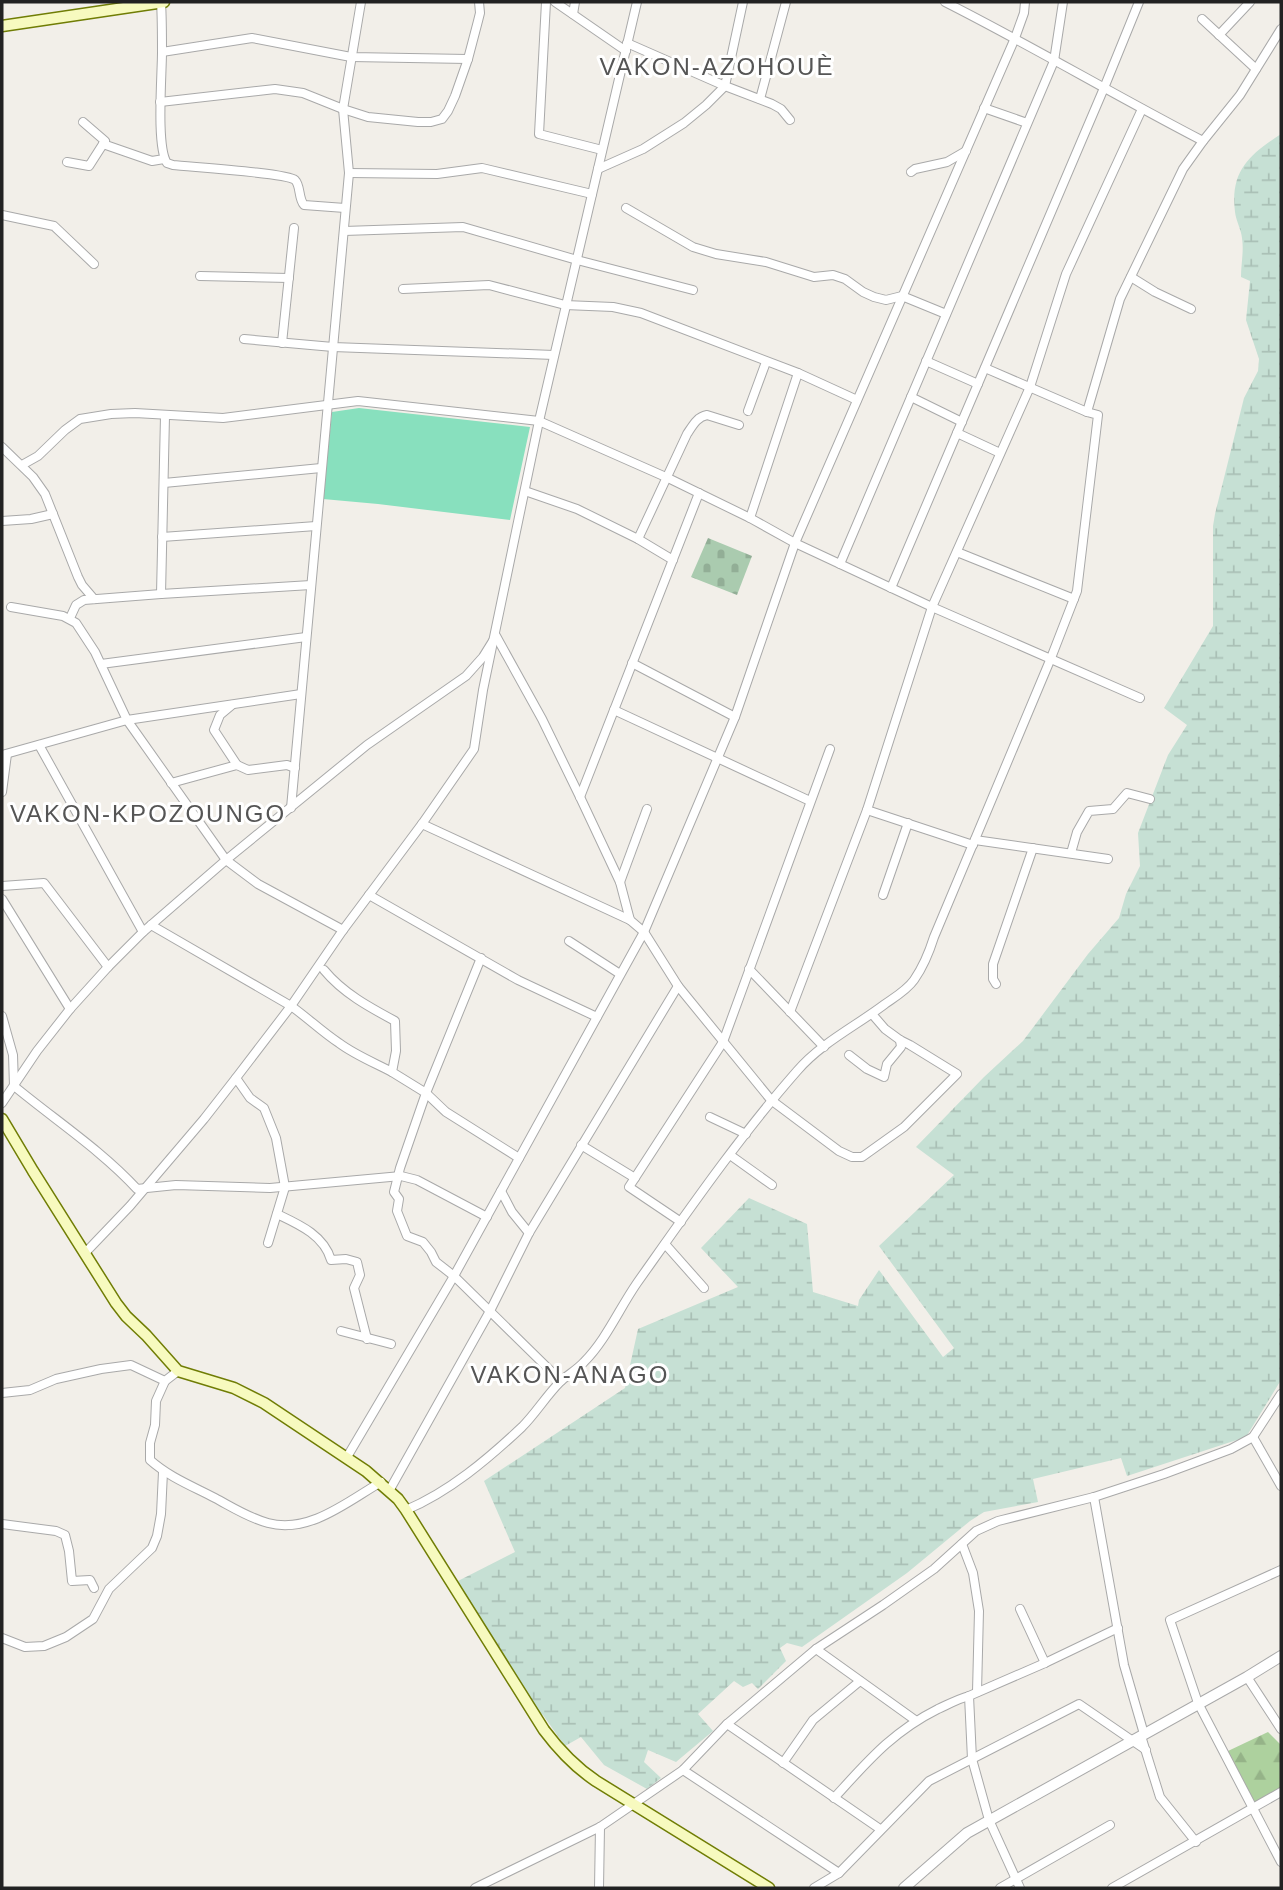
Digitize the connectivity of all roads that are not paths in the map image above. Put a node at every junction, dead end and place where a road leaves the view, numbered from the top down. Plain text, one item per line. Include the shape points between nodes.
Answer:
1 (162, 2) edge
2 (361, 2) edge
3 (479, 2) edge
4 (546, 2) edge
5 (555, 2) edge
6 (575, 2) edge
7 (637, 2) edge
8 (743, 2) edge
9 (786, 2) edge
10 (945, 2) edge
11 (1025, 2) edge
12 (1063, 2) edge
13 (1139, 2) edge
14 (1250, 2) edge
15 (573, 14) junction
16 (1202, 19) dead end
17 (2, 26) edge
18 (1281, 29) edge
19 (1219, 35) junction
20 (1015, 38) junction
21 (626, 47) junction
22 (162, 52) junction
23 (351, 58) junction
24 (467, 61) junction
25 (1054, 61) junction
26 (1256, 69) junction
27 (725, 86) junction
28 (1104, 88) junction
29 (760, 99) junction
30 (160, 102) junction
31 (984, 108) junction
32 (342, 109) junction
33 (1142, 109) junction
34 (790, 120) dead end
35 (83, 121) dead end
36 (1027, 123) junction
37 (1203, 141) junction
38 (103, 144) junction
39 (603, 150) junction
40 (966, 151) junction
41 (164, 159) junction
42 (66, 162) dead end
43 (598, 169) junction
44 (911, 172) dead end
45 (349, 173) junction
46 (592, 194) junction
47 (345, 208) junction
48 (626, 208) dead end
49 (2, 215) edge
50 (294, 228) dead end
51 (344, 231) junction
52 (577, 260) junction
53 (94, 264) dead end
54 (200, 276) dead end
55 (1131, 276) junction
56 (289, 278) junction
57 (404, 289) dead end
58 (693, 290) dead end
59 (902, 296) junction
60 (565, 305) junction
61 (1191, 309) dead end
62 (946, 314) junction
63 (244, 339) dead end
64 (282, 342) junction
65 (333, 347) junction
66 (554, 355) junction
67 (766, 362) junction
68 (926, 362) junction
69 (985, 368) junction
70 (798, 373) junction
71 (978, 384) junction
72 (1030, 387) junction
73 (911, 397) junction
74 (857, 400) junction
75 (326, 404) junction
76 (748, 411) dead end
77 (1087, 412) junction
78 (165, 416) junction
79 (540, 421) junction
80 (962, 422) junction
81 (739, 425) dead end
82 (957, 433) junction
83 (3, 451) edge
84 (1000, 453) junction
85 (22, 465) junction
86 (321, 468) junction
87 (668, 478) junction
88 (163, 482) junction
89 (525, 491) junction
90 (699, 494) junction
91 (52, 514) junction
92 (750, 518) junction
93 (2, 521) edge
94 (316, 526) junction
95 (162, 537) junction
96 (638, 539) junction
97 (795, 543) junction
98 (957, 552) junction
99 (673, 561) junction
100 (840, 564) junction
101 (311, 585) junction
102 (891, 588) junction
103 (161, 594) junction
104 (94, 599) junction
105 (1074, 599) junction
106 (11, 607) dead end
107 (932, 607) junction
108 (70, 618) junction
109 (496, 636) junction
110 (306, 637) junction
111 (1051, 659) junction
112 (632, 663) junction
113 (101, 664) junction
114 (301, 694) junction
115 (1140, 698) dead end
116 (234, 704) junction
117 (614, 710) junction
118 (735, 717) junction
119 (127, 720) junction
120 (39, 744) junction
121 (830, 749) dead end
122 (4, 755) edge
123 (718, 758) junction
124 (237, 765) junction
125 (295, 768) junction
126 (171, 783) junction
127 (2, 792) edge
128 (580, 797) junction
129 (1150, 799) dead end
130 (810, 800) junction
131 (291, 807) junction
132 (647, 808) dead end
133 (867, 810) junction
134 (422, 824) junction
135 (908, 824) junction
136 (974, 843) junction
137 (1033, 848) junction
138 (1071, 853) junction
139 (1108, 859) dead end
140 (226, 860) junction
141 (621, 882) junction
142 (2, 886) edge
143 (369, 895) junction
144 (883, 895) dead end
145 (2, 898) edge
146 (630, 920) junction
147 (152, 925) junction
148 (343, 930) junction
149 (143, 932) junction
150 (644, 932) junction
151 (569, 941) dead end
152 (481, 958) junction
153 (108, 967) junction
154 (749, 969) junction
155 (324, 970) dead end
156 (621, 974) junction
157 (996, 984) dead end
158 (678, 986) junction
159 (291, 1006) junction
160 (70, 1009) junction
161 (790, 1012) junction
162 (872, 1014) junction
163 (2, 1016) edge
164 (597, 1017) junction
165 (900, 1040) junction
166 (723, 1041) junction
167 (824, 1047) junction
168 (849, 1055) dead end
169 (392, 1072) junction
170 (236, 1078) junction
171 (14, 1086) junction
172 (426, 1093) junction
173 (771, 1100) junction
174 (2, 1103) edge
175 (710, 1117) dead end
176 (2, 1119) edge
177 (746, 1134) junction
178 (581, 1145) junction
179 (730, 1155) junction
180 (520, 1158) junction
181 (398, 1176) junction
182 (635, 1178) junction
183 (772, 1185) dead end
184 (285, 1187) junction
185 (144, 1190) junction
186 (501, 1191) junction
187 (277, 1214) junction
188 (487, 1217) junction
189 (681, 1222) junction
190 (529, 1233) junction
191 (268, 1243) dead end
192 (665, 1244) junction
193 (85, 1254) junction
194 (454, 1276) junction
195 (704, 1288) dead end
196 (490, 1311) junction
197 (341, 1331) dead end
198 (367, 1339) junction
199 (391, 1344) dead end
200 (178, 1371) junction
201 (165, 1381) junction
202 (561, 1381) junction
203 (2, 1394) edge
204 (1281, 1394) edge
205 (1253, 1437) junction
206 (347, 1457) junction
207 (163, 1472) junction
208 (380, 1482) junction
209 (1281, 1486) edge
210 (389, 1490) junction
211 (1094, 1497) junction
212 (406, 1510) junction
213 (2, 1524) edge
214 (962, 1544) junction
215 (1281, 1570) edge
216 (94, 1588) dead end
217 (1020, 1609) dead end
218 (1118, 1628) junction
219 (2, 1638) edge
220 (816, 1649) junction
221 (1281, 1656) edge
222 (1045, 1663) junction
223 (1247, 1677) junction
224 (860, 1681) junction
225 (973, 1694) junction
226 (1198, 1703) junction
227 (915, 1720) junction
228 (727, 1724) junction
229 (1281, 1728) edge
230 (1139, 1737) junction
231 (972, 1759) junction
232 (783, 1763) junction
233 (683, 1770) junction
234 (1281, 1792) edge
235 (834, 1798) junction
236 (634, 1805) junction
237 (1253, 1810) junction
238 (989, 1820) junction
239 (1110, 1825) dead end
240 (600, 1827) junction
241 (880, 1829) junction
242 (1196, 1842) junction
243 (1281, 1862) edge
244 (839, 1873) junction
245 (1016, 1878) junction
246 (475, 1888) edge
247 (599, 1888) edge
248 (769, 1888) edge
249 (814, 1888) edge
250 (904, 1888) edge
251 (1000, 1888) edge
252 (1020, 1888) edge
253 (1112, 1888) edge

1 - 17 main road
1 - 22 street
2 - 23 street
3 - 24 street
4 - 39 street via 539,134
5 - 15 street
6 - 15 street
7 - 21 street
8 - 27 street
9 - 29 street
10 - 20 street
11 - 20 street
12 - 25 street
13 - 28 street
14 - 19 street
15 - 21 street
16 - 19 street
18 - 26 street
19 - 26 street
20 - 25 street
20 - 31 street
21 - 27 street
21 - 39 street
22 - 23 street via 251,38
22 - 30 street
23 - 24 street
23 - 32 street
24 - 32 street via 442,119 418,122 368,117
25 - 28 street
25 - 36 street
26 - 37 street
27 - 29 street
27 - 43 street via 684,123 643,149
28 - 33 street
28 - 69 street
29 - 34 street via 781,109
30 - 32 street via 275,89 303,93
30 - 41 street
31 - 36 street
31 - 40 street
32 - 45 street
33 - 37 street
33 - 72 street via 1066,274
35 - 38 street
36 - 62 street
37 - 55 street via 1183,169
38 - 41 street via 152,161
38 - 42 street via 89,166
39 - 43 street
40 - 44 street
40 - 59 street
41 - 47 street via 173,165 292,178 304,205
43 - 46 street
45 - 46 street via 437,174 482,168
45 - 47 street
46 - 52 street
47 - 51 street
48 - 59 street via 693,247 814,277 833,275 886,300
49 - 53 street via 54,226
50 - 56 street
51 - 52 street via 463,227
51 - 65 street
52 - 58 street
52 - 60 street
54 - 56 street
55 - 61 street
55 - 77 street
56 - 64 street
57 - 60 street via 489,285
59 - 62 street
59 - 74 street
60 - 66 street
60 - 67 street via 641,313
62 - 68 street
63 - 64 street
64 - 65 street
65 - 66 street
65 - 75 street
66 - 79 street
67 - 70 street
67 - 76 street
68 - 71 street
68 - 73 street
69 - 71 street
69 - 72 street
70 - 74 street
70 - 92 street
71 - 80 street
72 - 77 street
72 - 84 street
73 - 80 street
73 - 100 street
74 - 97 street
75 - 78 street via 223,418
75 - 79 street via 358,401
75 - 86 street
77 - 105 street via 1098,415
78 - 85 street via 135,413 80,419 38,457
78 - 88 street
79 - 87 street
79 - 89 street
80 - 82 street
81 - 87 street via 707,415 695,421
82 - 84 street
82 - 102 street
83 - 85 street
84 - 98 street
85 - 91 street via 37,482
86 - 88 street
86 - 94 street
87 - 90 street
87 - 96 street
88 - 95 street
89 - 96 street via 577,509
89 - 109 street
90 - 92 street
90 - 99 street
91 - 93 street
91 - 104 street via 82,585
92 - 97 street
94 - 95 street
94 - 101 street
95 - 103 street
96 - 99 street
97 - 100 street
97 - 118 street
98 - 105 street
98 - 107 street
99 - 112 street
100 - 102 street
101 - 103 street
101 - 110 street
102 - 107 street
103 - 104 street
104 - 108 street via 76,604
105 - 111 street
106 - 108 street
107 - 111 street
107 - 133 street
108 - 113 street
109 - 128 street
109 - 131 street via 466,676 372,741
109 - 134 street via 474,749
110 - 113 street
110 - 114 street
111 - 115 street
111 - 136 street
112 - 117 street
112 - 118 street
113 - 119 street
114 - 116 street
114 - 125 street
116 - 119 street
116 - 124 street via 220,715 214,730
117 - 123 street
117 - 128 street
118 - 123 street
119 - 120 street
119 - 126 street
120 - 122 street
120 - 149 street
121 - 130 street
122 - 127 street
123 - 130 street
123 - 150 street
124 - 125 street via 248,770
124 - 126 street
125 - 131 street
126 - 140 street
128 - 141 street
129 - 138 street via 1127,793 1113,808 1089,811
130 - 154 street
131 - 140 street
132 - 141 street
133 - 135 street
133 - 161 street
134 - 143 street
134 - 146 street
135 - 136 street
135 - 144 street
136 - 137 street
136 - 162 street via 921,969 903,992
137 - 138 street
137 - 157 street via 993,964
138 - 139 street
140 - 147 street
140 - 148 street via 258,884
141 - 146 street
142 - 153 street via 44,883
143 - 148 street
143 - 152 street
145 - 160 street
146 - 150 street
147 - 149 street
147 - 159 street
148 - 159 street
149 - 153 street
150 - 156 street
150 - 158 street
151 - 156 street
152 - 164 street
152 - 172 street
153 - 160 street
154 - 161 street
154 - 166 street
155 - 169 street via 334,982 395,1021
156 - 164 street
158 - 166 street
158 - 178 street
159 - 169 street via 341,1045
159 - 170 street
160 - 171 street
161 - 167 street
162 - 165 street
162 - 167 street
163 - 171 street via 13,1055
164 - 180 street
165 - 168 street via 901,1047 887,1064 884,1077
165 - 173 street via 957,1074 904,1127 862,1157 839,1151
166 - 173 street
166 - 182 street
167 - 173 street
169 - 172 street
170 - 184 street via 269,1117
170 - 185 street
171 - 174 street
171 - 185 street via 137,1189
172 - 180 street via 446,1112
172 - 181 street
173 - 177 street
175 - 177 street
176 - 193 main road
177 - 179 street
178 - 182 street
178 - 190 street
179 - 183 street
179 - 189 street
180 - 186 street
181 - 184 street
181 - 188 street via 417,1180
181 - 194 street via 394,1192 407,1236 423,1242 436,1262
182 - 189 street via 629,1187
184 - 185 street via 176,1185
184 - 187 street
185 - 193 street
186 - 188 street
186 - 190 street
187 - 191 street
187 - 198 street via 307,1228 331,1260 357,1262 360,1275 354,1288
188 - 194 street
189 - 192 street
190 - 196 street
192 - 195 street
192 - 202 street via 605,1335
193 - 200 main road via 126,1316
194 - 196 street
194 - 206 street
196 - 202 street
196 - 210 street
197 - 198 street
198 - 199 street
200 - 201 street
200 - 206 main road via 246,1394
201 - 203 street via 131,1365
201 - 207 street via 156,1401 149,1453
202 - 212 street via 523,1426 487,1456 435,1496
204 - 205 street
205 - 209 street
205 - 211 street
206 - 208 main road
207 - 208 street via 252,1517 292,1526 316,1520
207 - 219 street via 161,1514 152,1548 109,1590 93,1619 44,1646 25,1647
208 - 210 main road
210 - 212 main road
211 - 214 street via 998,1521
211 - 218 street
212 - 236 main road via 555,1744 584,1773
213 - 216 street via 65,1535 72,1581 90,1580
214 - 220 street via 914,1583
214 - 225 street via 974,1573 979,1611
215 - 226 street via 1170,1620
217 - 222 street
218 - 222 street
218 - 230 street
220 - 224 street
220 - 228 street
221 - 223 street
222 - 225 street
223 - 226 street
223 - 229 street
224 - 227 street
224 - 232 street via 813,1720
225 - 227 street
225 - 231 street
226 - 230 street
226 - 237 street
227 - 235 street via 878,1749
228 - 232 street
228 - 233 street
230 - 231 street via 1079,1704
230 - 238 street
230 - 242 street via 1160,1797
231 - 238 street
231 - 241 street via 929,1781
232 - 235 street
233 - 236 street
233 - 244 street
234 - 237 street
235 - 241 street
236 - 240 street
236 - 248 main road
237 - 242 street
237 - 243 street
238 - 245 street
238 - 250 street via 959,1839
239 - 245 street
240 - 246 street
240 - 247 street
241 - 244 street
242 - 253 street
244 - 249 street
245 - 251 street
245 - 252 street

